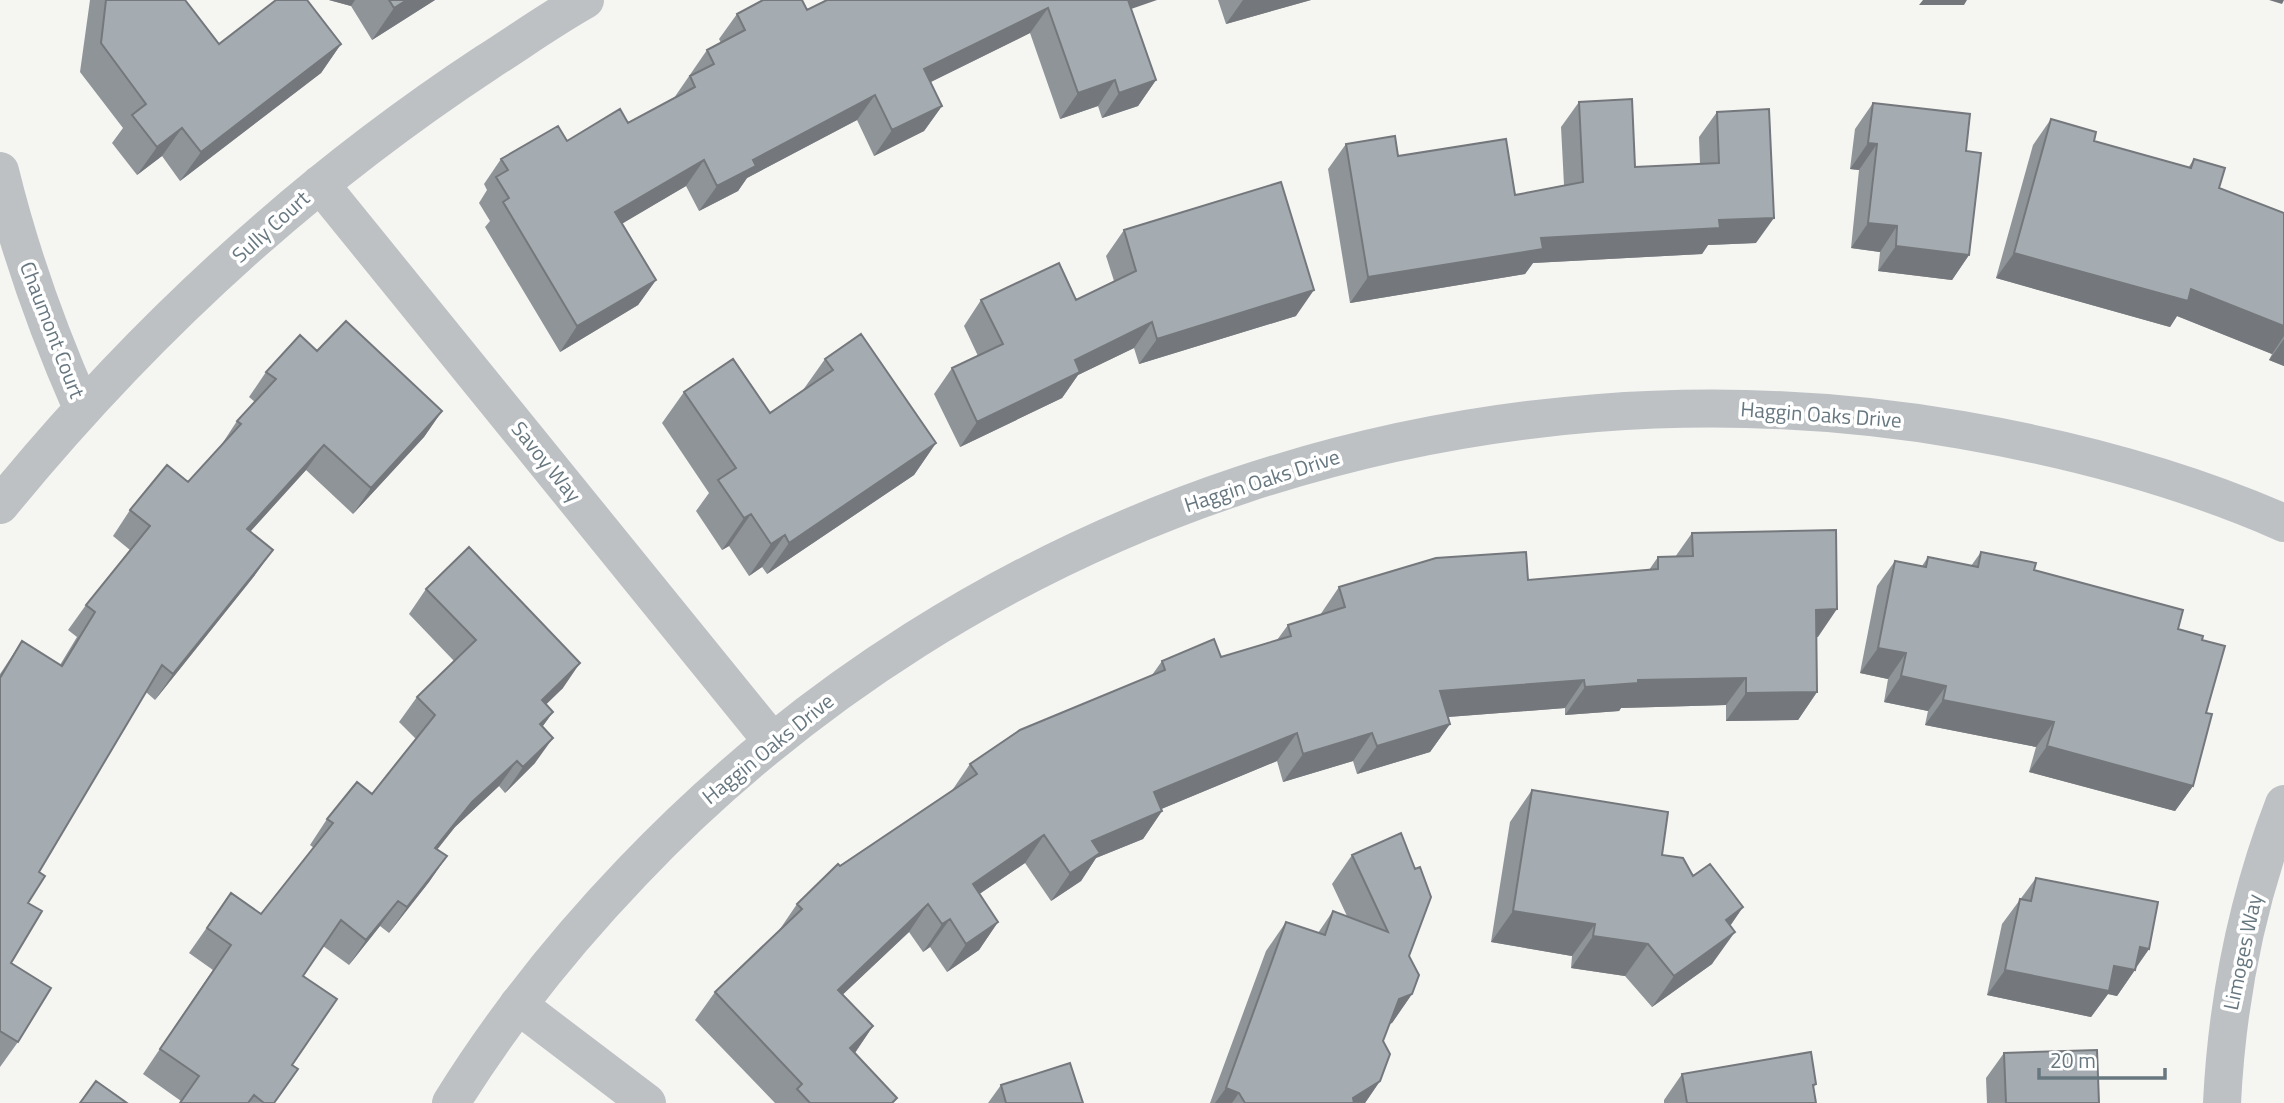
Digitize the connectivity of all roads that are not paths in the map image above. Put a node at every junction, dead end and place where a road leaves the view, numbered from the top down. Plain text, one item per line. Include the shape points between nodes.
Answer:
1 (585, 0) edge
2 (0, 171) edge
3 (320, 184) junction
4 (82, 408) junction
5 (0, 505) edge
6 (2284, 523) edge
7 (772, 741) junction
8 (2284, 804) edge
9 (518, 1005) junction
10 (451, 1103) edge
11 (647, 1103) edge
12 (2222, 1103) edge

1 - 3 street, Sully Court via 437,95
2 - 4 street, Chaumont Court via 21,252
3 - 4 street, Sully Court via 176,312
3 - 7 street, Savoy Way
4 - 5 street, Sully Court
6 - 7 street, Haggin Oaks Drive via 2155,475 2029,442 1900,420 1768,409 1664,409 1534,418 1406,439 1305,464 1203,497 1094,542 967,607 879,661
7 - 9 street, Haggin Oaks Drive via 675,827 585,922
8 - 12 street, Limoges Way via 2241,946 2225,1045
9 - 10 street, Haggin Oaks Drive
9 - 11 street

